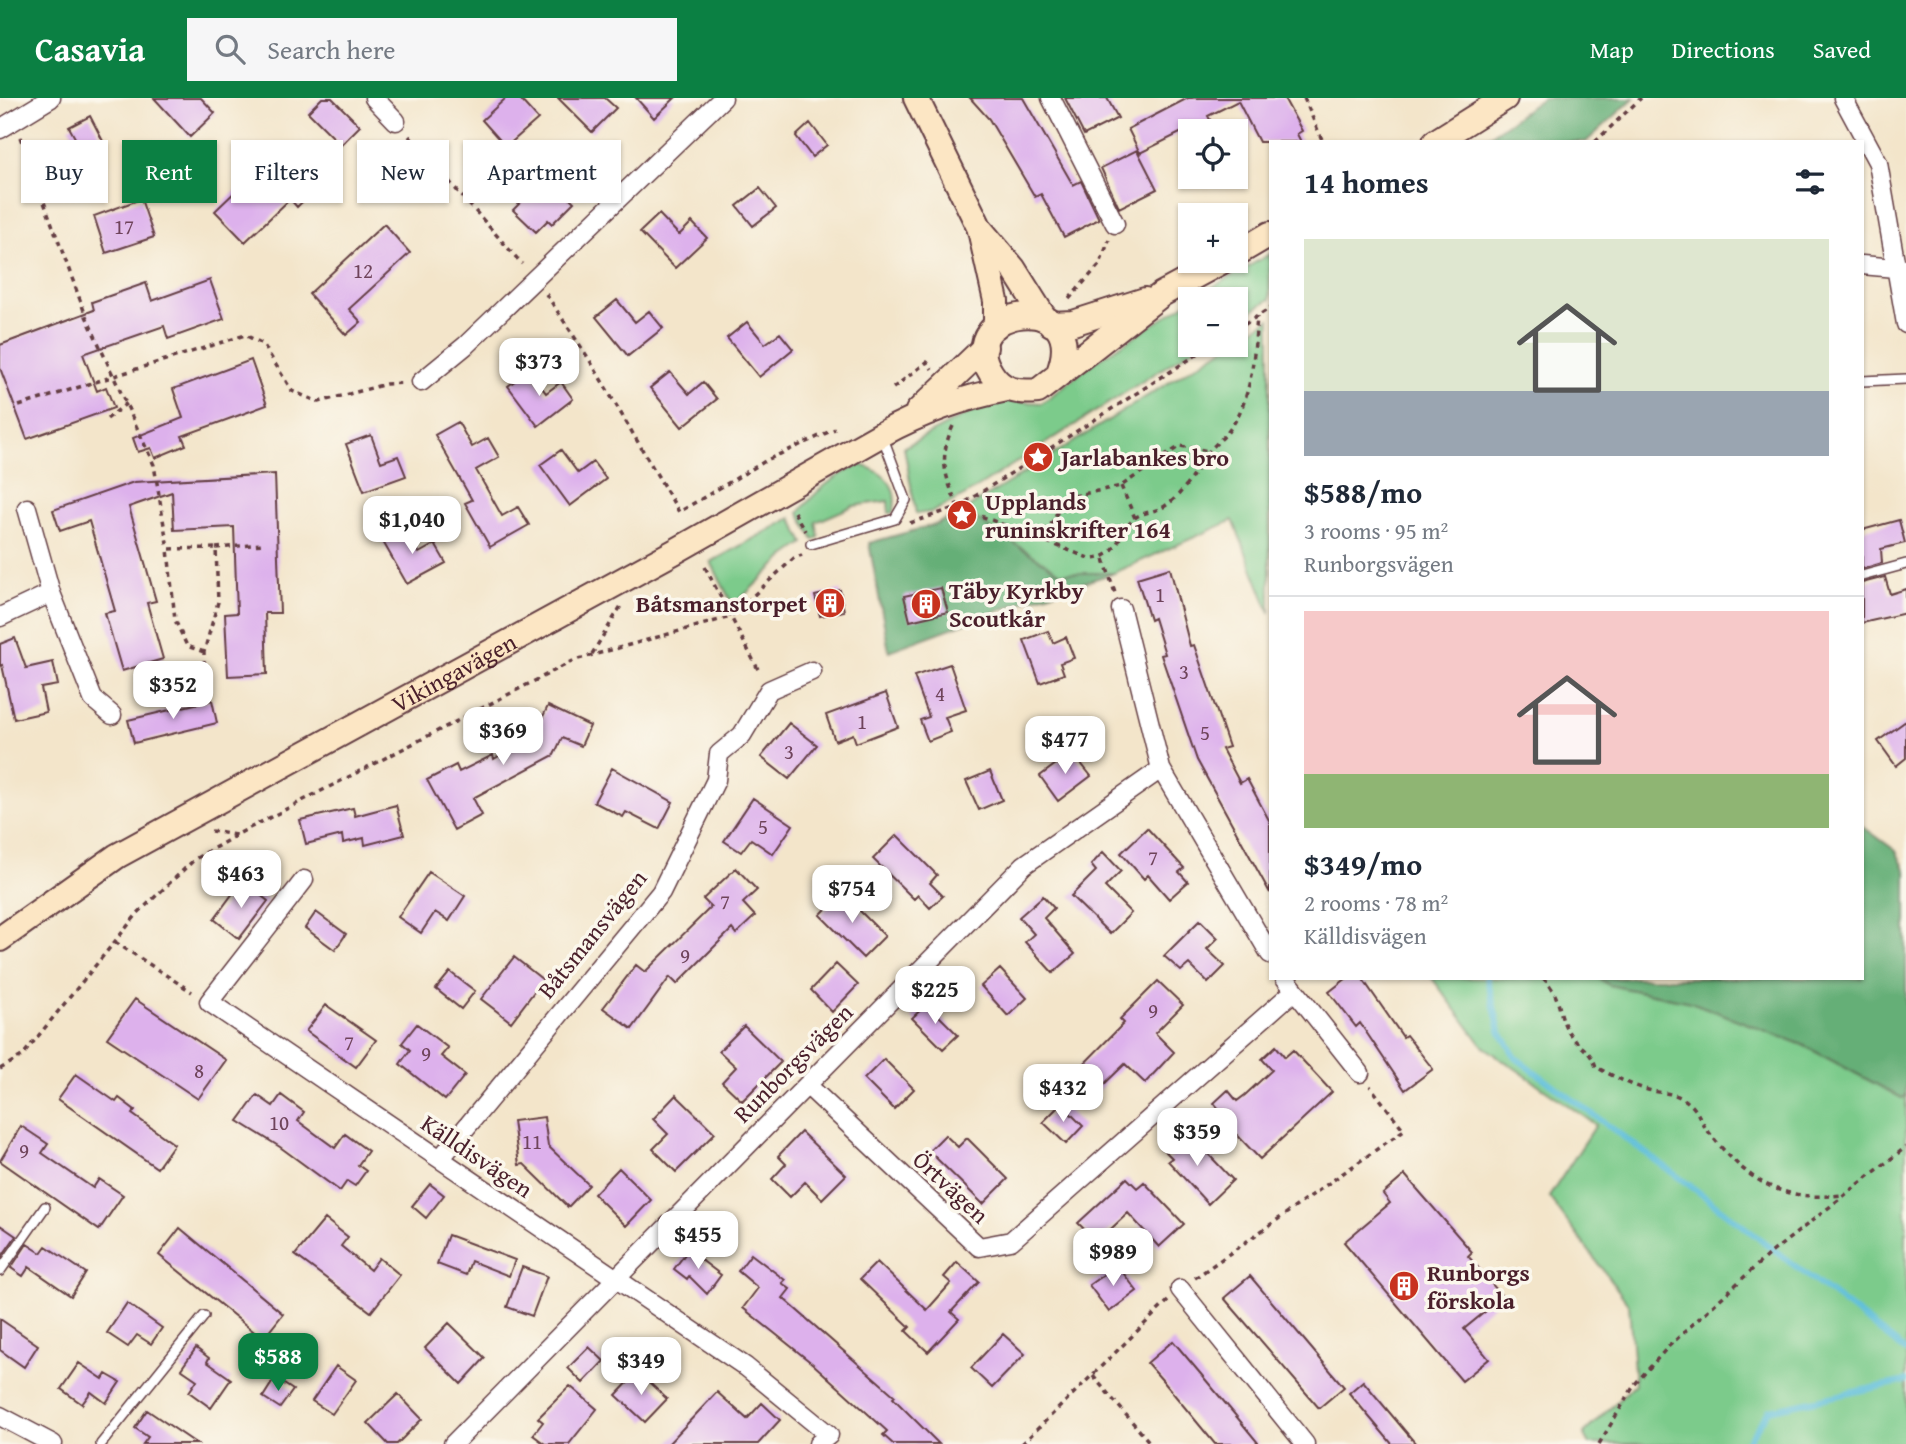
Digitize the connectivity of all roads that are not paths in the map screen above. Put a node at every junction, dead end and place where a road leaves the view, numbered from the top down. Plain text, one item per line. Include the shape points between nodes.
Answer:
1 (374, 98) edge
2 (723, 98) edge
3 (916, 98) edge
4 (1051, 98) edge
5 (1506, 98) edge
6 (1843, 98) edge
7 (41, 101) edge
8 (396, 121) road end
9 (7, 125) edge
10 (1438, 140) edge
11 (1115, 224) road end
12 (980, 229) junction
13 (1269, 235) edge
14 (1248, 247) edge
15 (1864, 265) edge
16 (1901, 269) edge
17 (1201, 273) edge
18 (1162, 295) junction
19 (1053, 316) junction
20 (1906, 324) edge
21 (990, 336) junction
22 (1058, 375) junction
23 (1906, 379) edge
24 (1864, 381) edge
25 (421, 382) road end
26 (1007, 389) junction
27 (913, 417) junction
28 (882, 433) junction
29 (27, 508) dead end
30 (813, 547) road end
31 (1906, 564) edge
32 (1864, 575) edge
33 (51, 593) junction
34 (1121, 609) road end
35 (0, 617) edge
36 (812, 671) dead end
37 (112, 715) dead end
38 (1161, 769) junction
39 (304, 880) dead end
40 (0, 939) edge
41 (1269, 952) edge
42 (1289, 985) edge
43 (1360, 1073) road end
44 (807, 1085) junction
45 (440, 1159) junction
46 (45, 1207) dead end
47 (0, 1271) edge
48 (615, 1278) junction
49 (1180, 1289) road end
50 (204, 1316) dead end
51 (0, 1416) edge
52 (53, 1444) edge
53 (101, 1444) edge
54 (453, 1444) edge
55 (818, 1444) edge
56 (1304, 1444) edge

1 - 8 street
2 - 25 street via 465,346
3 - 12 main road
4 - 11 street
5 - 10 main road
6 - 16 street via 1878,163
7 - 9 street
12 - 19 main road
12 - 21 main road via 996,301
13 - 14 main road
15 - 16 street
16 - 20 street
17 - 18 main road, Vikingavägen
18 - 19 main road, Vikingavägen via 1073,323
18 - 22 main road, Vikingavägen
19 - 21 main road, Vikingavägen via 1018,314
19 - 22 main road via 1065,346
21 - 26 main road via 988,369
21 - 27 main road, Vikingavägen
22 - 26 main road, Vikingavägen via 1038,391
23 - 24 lane
26 - 27 main road, Vikingavägen
27 - 28 main road, Vikingavägen
28 - 30 lane via 906,500 895,519
28 - 40 main road, Vikingavägen via 117,856
29 - 33 street
31 - 32 lane
33 - 35 street
33 - 37 street via 93,699
34 - 38 street
36 - 45 street, Båtsmansvägen via 769,690 742,735 719,754 716,780 661,892
38 - 41 street
38 - 44 street, Runborgsvägen via 1024,865
39 - 45 street, Källdisvägen via 209,1002
42 - 43 street, Örtvägen
42 - 44 street, Örtvägen via 1011,1241 979,1247
44 - 48 street, Runborgsvägen
45 - 48 street, Källdisvägen
46 - 47 lane
48 - 54 street, Runborgsvägen
48 - 55 street, Källdisvägen via 746,1367 829,1435
49 - 56 street
50 - 53 lane
51 - 52 street

